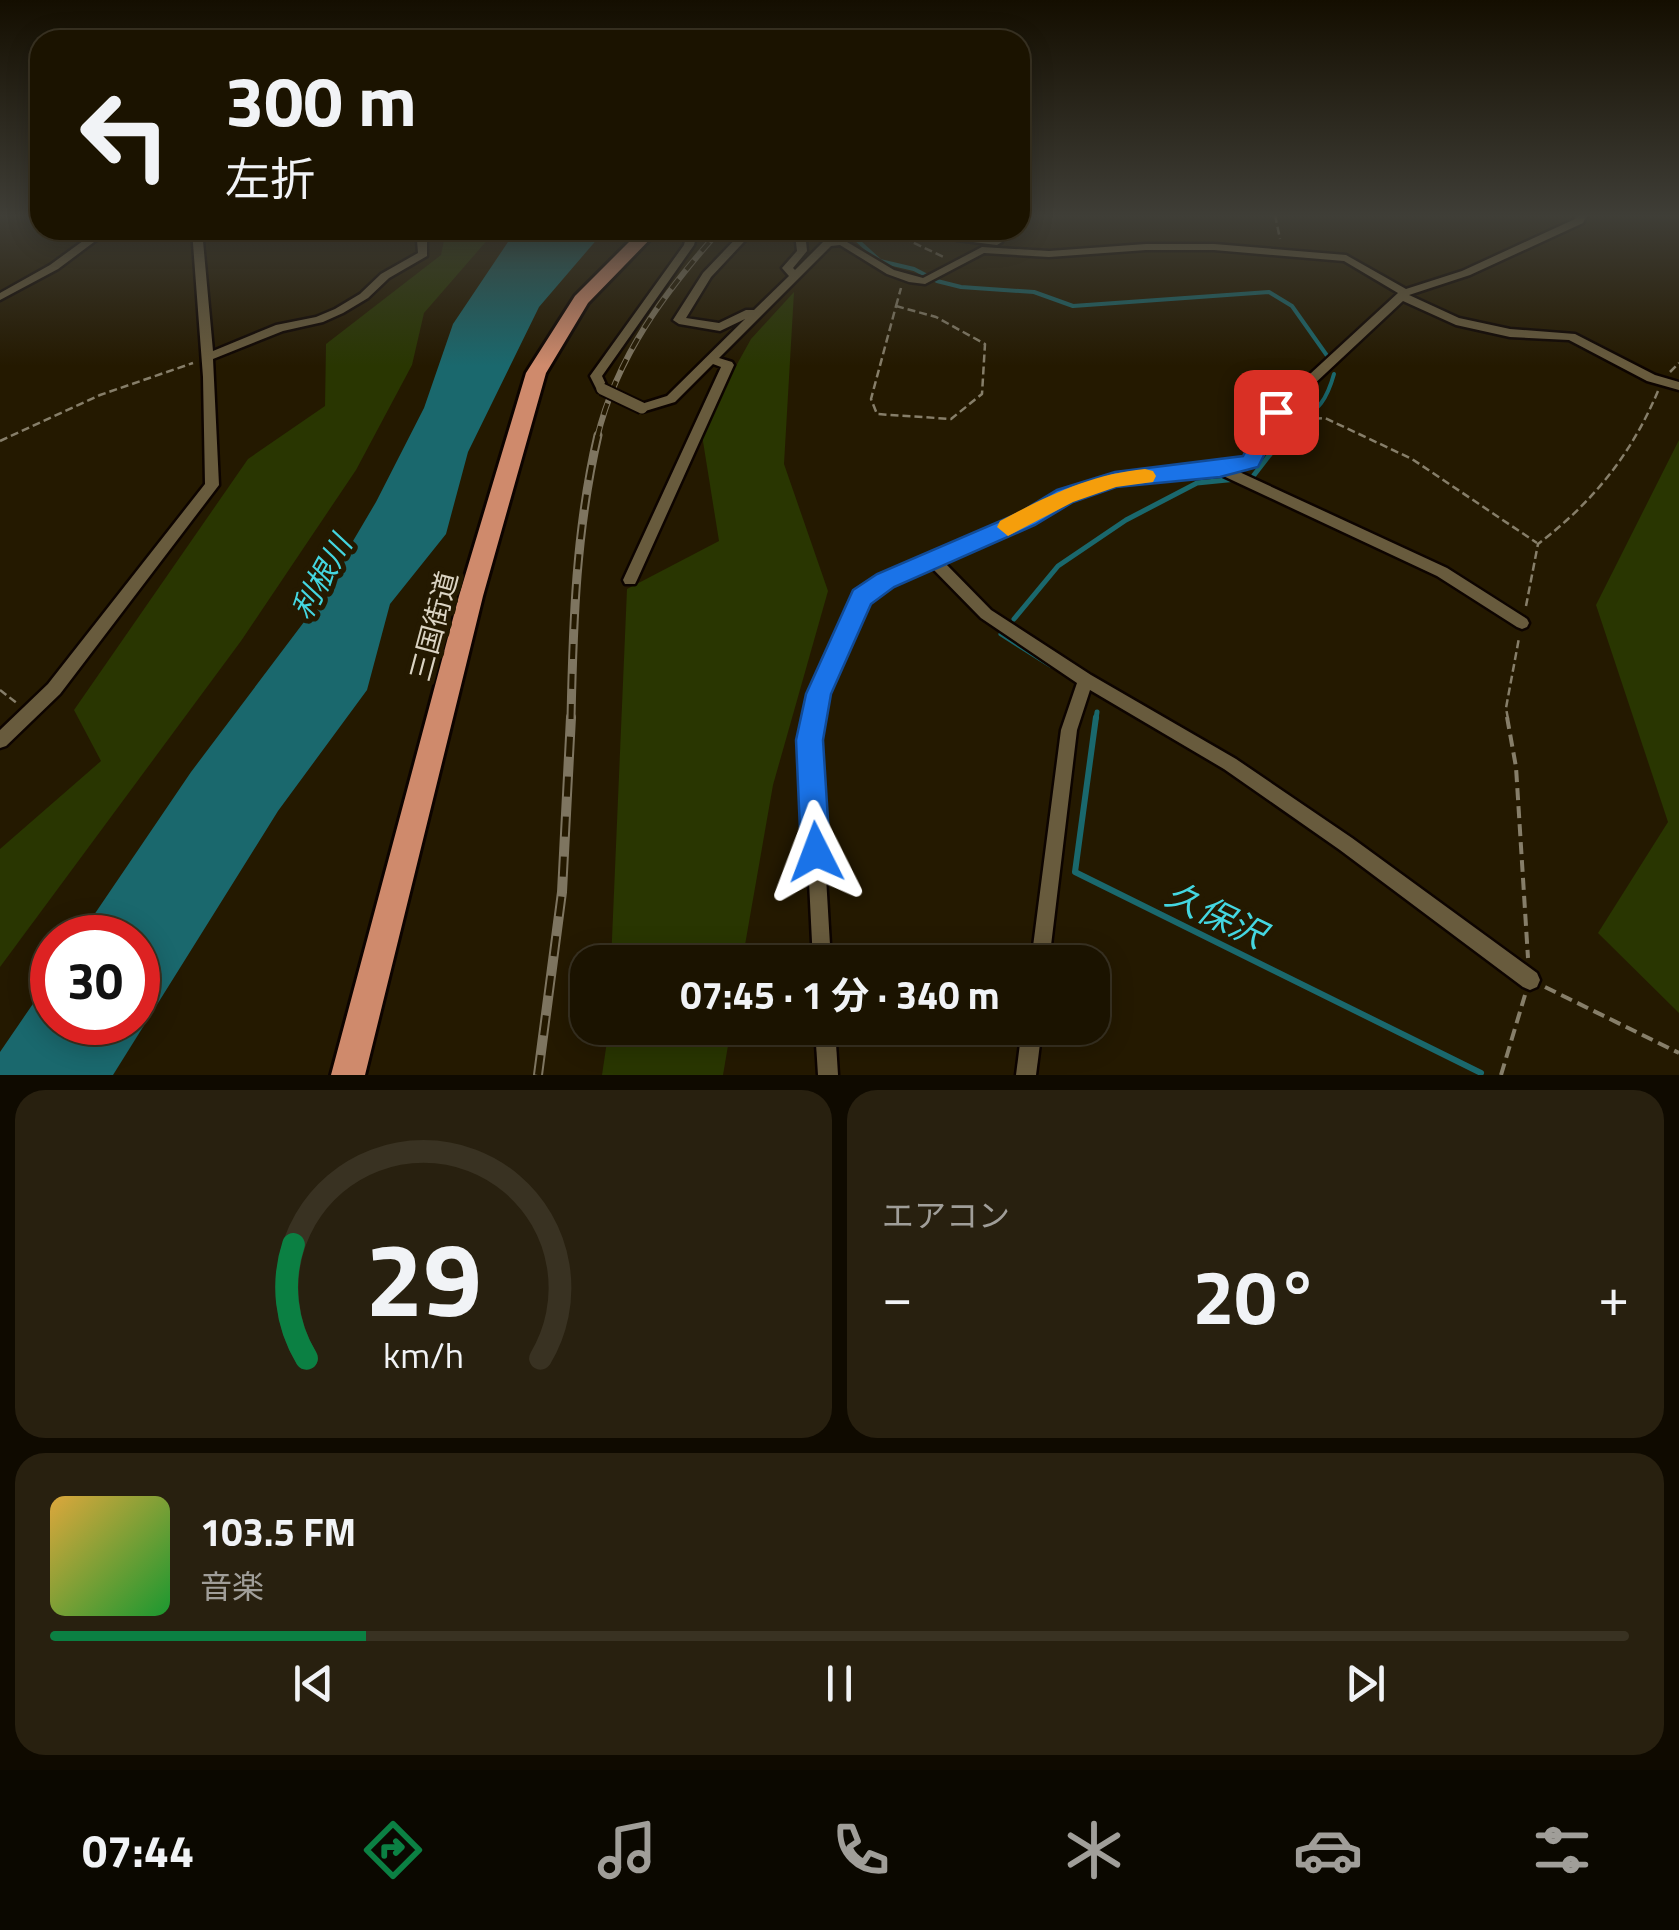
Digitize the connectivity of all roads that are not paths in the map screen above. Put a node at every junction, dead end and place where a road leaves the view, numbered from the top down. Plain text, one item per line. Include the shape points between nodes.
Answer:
1 (57, 265) edge
2 (199, 265) edge
3 (409, 265) edge
4 (613, 265) edge
5 (675, 265) edge
6 (716, 265) edge
7 (790, 265) edge
8 (804, 265) edge
9 (874, 265) edge
10 (954, 265) edge
11 (1358, 265) edge
12 (1483, 265) edge
13 (794, 275) junction
14 (1404, 294) junction
15 (0, 298) edge
16 (764, 304) junction
17 (206, 358) junction
18 (710, 360) junction
19 (1679, 386) edge
20 (1220, 469) junction
21 (933, 560) junction
22 (630, 580) dead end
23 (1522, 623) road end
24 (1086, 680) junction
25 (0, 741) edge
26 (821, 945) edge
27 (1042, 945) edge
28 (1530, 980) road end
29 (826, 1045) edge
30 (1030, 1045) edge
31 (348, 1075) edge
32 (828, 1075) edge
33 (1026, 1075) edge

1 - 15 street
2 - 17 street
3 - 17 street via 339,311
4 - 31 highway, 三国街道 via 536,373
5 - 18 street, bridge via 596,376 602,389 642,408 671,399
6 - 16 street via 679,320 720,327
7 - 13 street
8 - 13 street
9 - 10 street via 925,281
11 - 14 street
12 - 14 street
13 - 16 street
14 - 19 street via 1456,321 1510,334 1571,337
14 - 20 street via 1272,420 1250,462
16 - 18 street
17 - 25 street via 212,485 54,690
18 - 22 street via 728,364
20 - 21 street via 1115,480 1065,496
20 - 23 street via 1442,572
21 - 24 street via 986,614
21 - 26 street via 862,597 818,694 810,740
24 - 27 street via 1068,730
24 - 28 street via 1230,764
29 - 32 street
30 - 33 street

